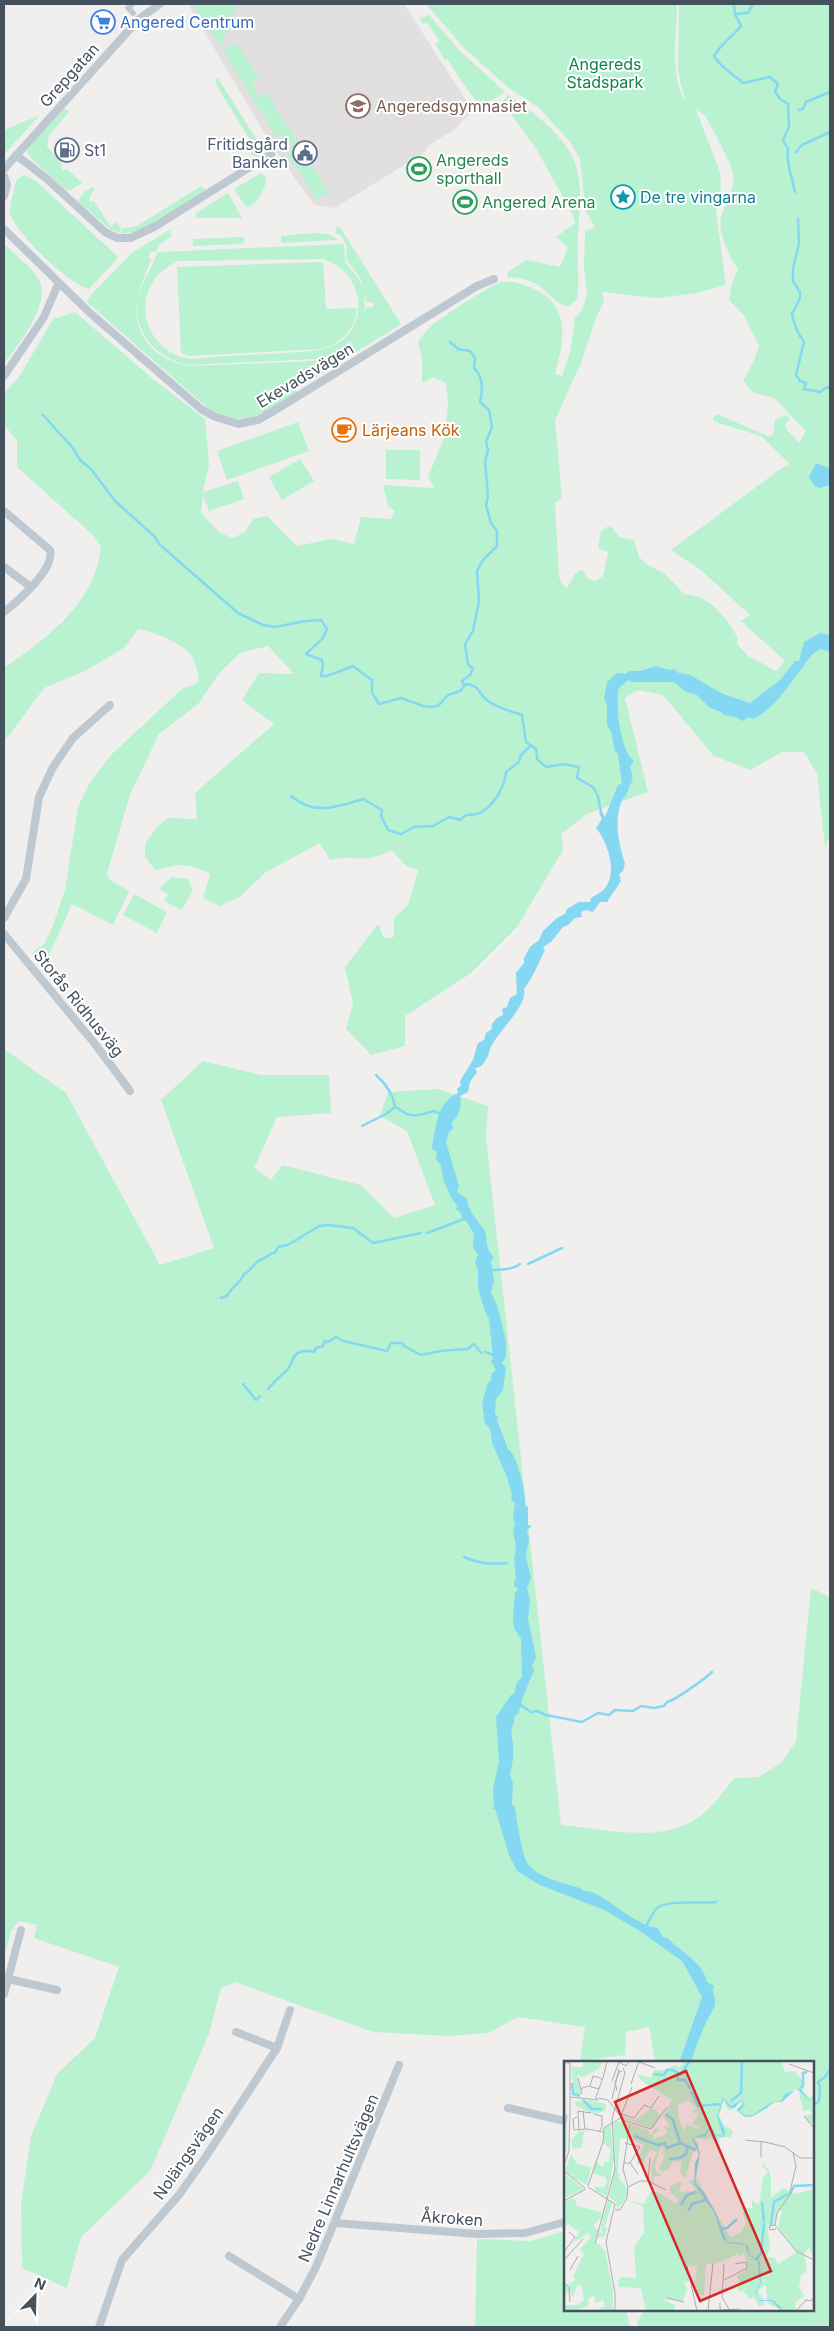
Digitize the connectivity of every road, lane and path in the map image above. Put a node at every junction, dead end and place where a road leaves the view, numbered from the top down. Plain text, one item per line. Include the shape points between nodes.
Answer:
1 (132, 4) edge
2 (160, 4) edge
3 (133, 13) dead end
4 (16, 154) junction
5 (270, 154) dead end
6 (4, 170) edge
7 (4, 176) edge
8 (4, 196) edge
9 (4, 229) edge
10 (494, 279) dead end
11 (58, 284) junction
12 (4, 376) edge
13 (4, 511) edge
14 (4, 567) edge
15 (31, 586) junction
16 (4, 612) edge
17 (110, 705) dead end
18 (4, 918) edge
19 (4, 934) edge
20 (130, 1091) dead end
21 (20, 1930) dead end
22 (8, 1979) junction
23 (57, 1990) dead end
24 (4, 1994) edge
25 (290, 2010) dead end
26 (236, 2032) dead end
27 (277, 2048) junction
28 (399, 2065) dead end
29 (508, 2108) dead end
30 (564, 2121) edge
31 (335, 2222) junction
32 (564, 2222) edge
33 (229, 2256) dead end
34 (299, 2300) junction
35 (283, 2326) edge
36 (100, 2327) edge

1 - 3 street via 128,8
2 - 4 street, Grepgatan via 139,19
4 - 5 street via 105,232 124,239 136,237 154,227
4 - 6 street, Grepgatan
7 - 8 street
9 - 11 street, Ekevadsvägen
10 - 11 street, Ekevadsvägen via 477,286 258,420 238,424 201,409
11 - 12 street via 44,318
13 - 15 street via 50,550 50,560
14 - 15 street
15 - 16 street
17 - 18 street via 73,738 53,767 39,797 26,879
19 - 20 street, Storås Ridhusväg via 96,1044
21 - 22 street
22 - 23 street
22 - 24 street
25 - 27 street, Nolängsvägen
26 - 27 street
27 - 36 street, Nolängsvägen via 179,2194 122,2260
28 - 31 street, Nedre Linnarhultsvägen
29 - 30 street
31 - 32 street, Åkroken via 477,2234 524,2233
31 - 34 street, Nedre Linnarhultsvägen
33 - 34 street
34 - 35 street, Nedre Linnarhultsvägen

